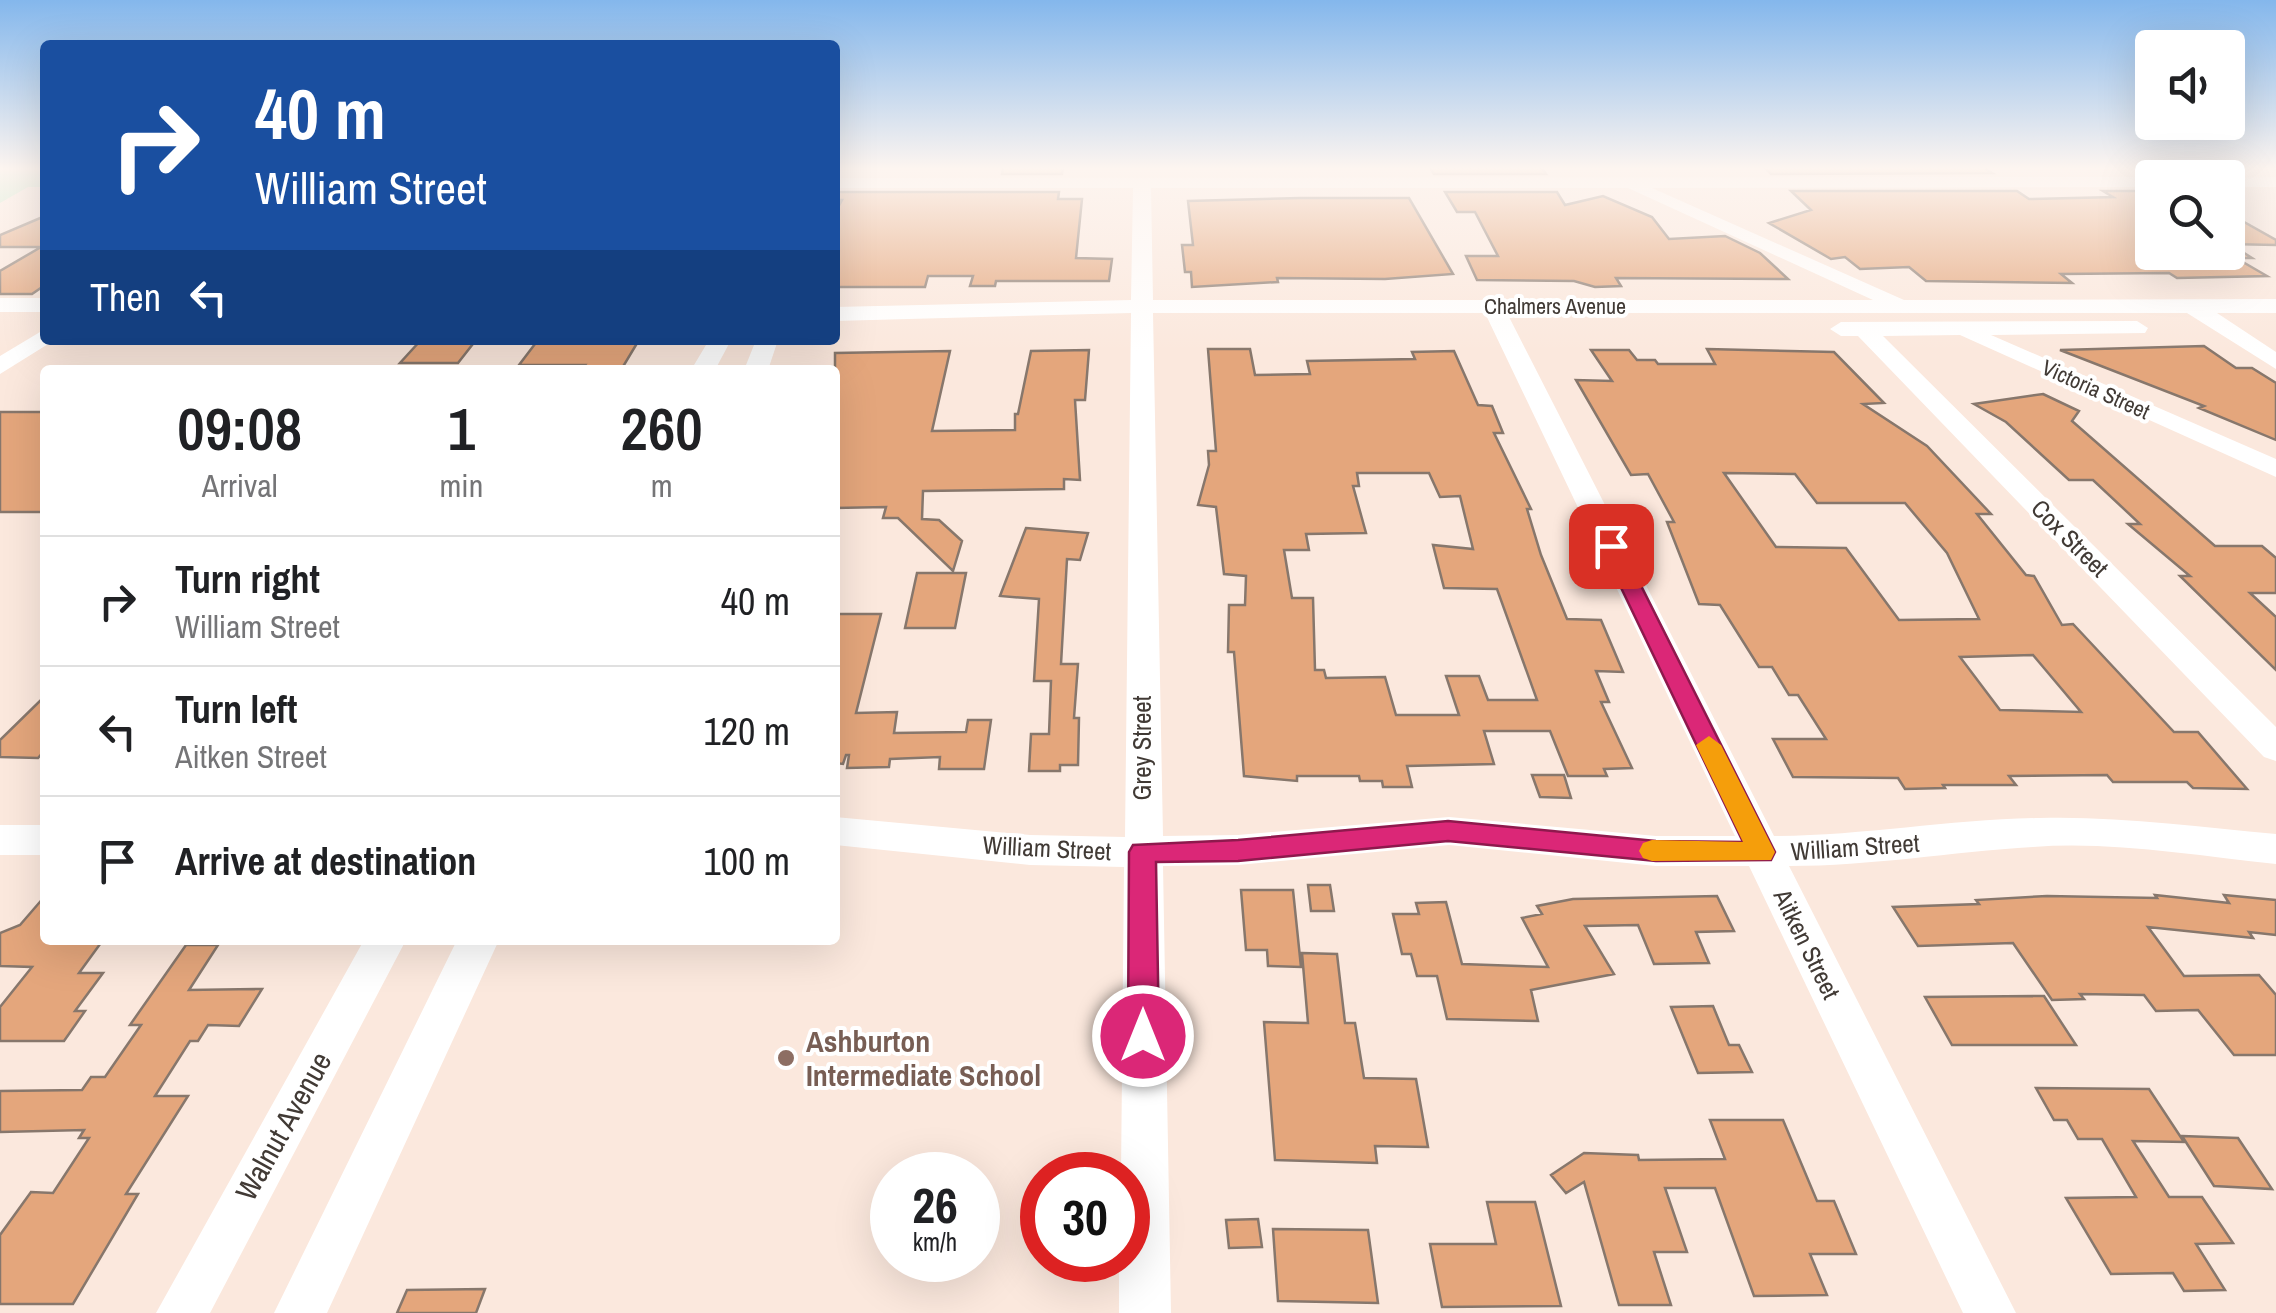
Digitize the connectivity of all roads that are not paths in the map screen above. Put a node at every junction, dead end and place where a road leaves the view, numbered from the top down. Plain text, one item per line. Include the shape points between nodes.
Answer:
1 (1141, 228) edge
2 (1728, 228) edge
3 (40, 304) edge
4 (0, 305) edge
5 (2192, 306) junction
6 (2276, 306) edge
7 (1911, 308) junction
8 (1140, 317) junction
9 (1497, 318) junction
10 (840, 326) edge
11 (1864, 328) junction
12 (2226, 328) junction
13 (2276, 328) edge
14 (1958, 329) junction
15 (40, 340) edge
16 (2276, 362) edge
17 (0, 368) edge
18 (2276, 468) edge
19 (2276, 748) edge
20 (840, 831) edge
21 (0, 840) edge
22 (40, 840) edge
23 (2276, 849) edge
24 (1142, 852) junction
25 (1762, 852) junction
26 (382, 945) edge
27 (476, 945) edge
28 (182, 1313) edge
29 (300, 1313) edge
30 (1145, 1313) edge
31 (1990, 1313) edge

1 - 8 street, Grey Street
2 - 7 street, Victoria Street
3 - 4 street
5 - 6 street, Chalmers Avenue
5 - 7 street, Chalmers Avenue
5 - 12 street
7 - 9 street, Chalmers Avenue
7 - 14 street, Victoria Street
8 - 9 street, Chalmers Avenue
8 - 10 street, Chalmers Avenue
8 - 24 street, Grey Street
9 - 11 street, Chalmers Avenue
9 - 25 street, Aitken Street
11 - 14 street, Chalmers Avenue
11 - 19 street, Cox Street
12 - 13 street, Chalmers Avenue
12 - 14 street, Chalmers Avenue
12 - 16 street
14 - 18 street, Victoria Street
15 - 17 street
20 - 24 street, William Street via 1030,850
21 - 22 street
23 - 25 street, William Street via 2035,832 1876,849
24 - 25 street, William Street via 1448,831 1656,851
24 - 30 street, Grey Street
25 - 31 street, Aitken Street
26 - 28 street, Walnut Avenue
27 - 29 street

